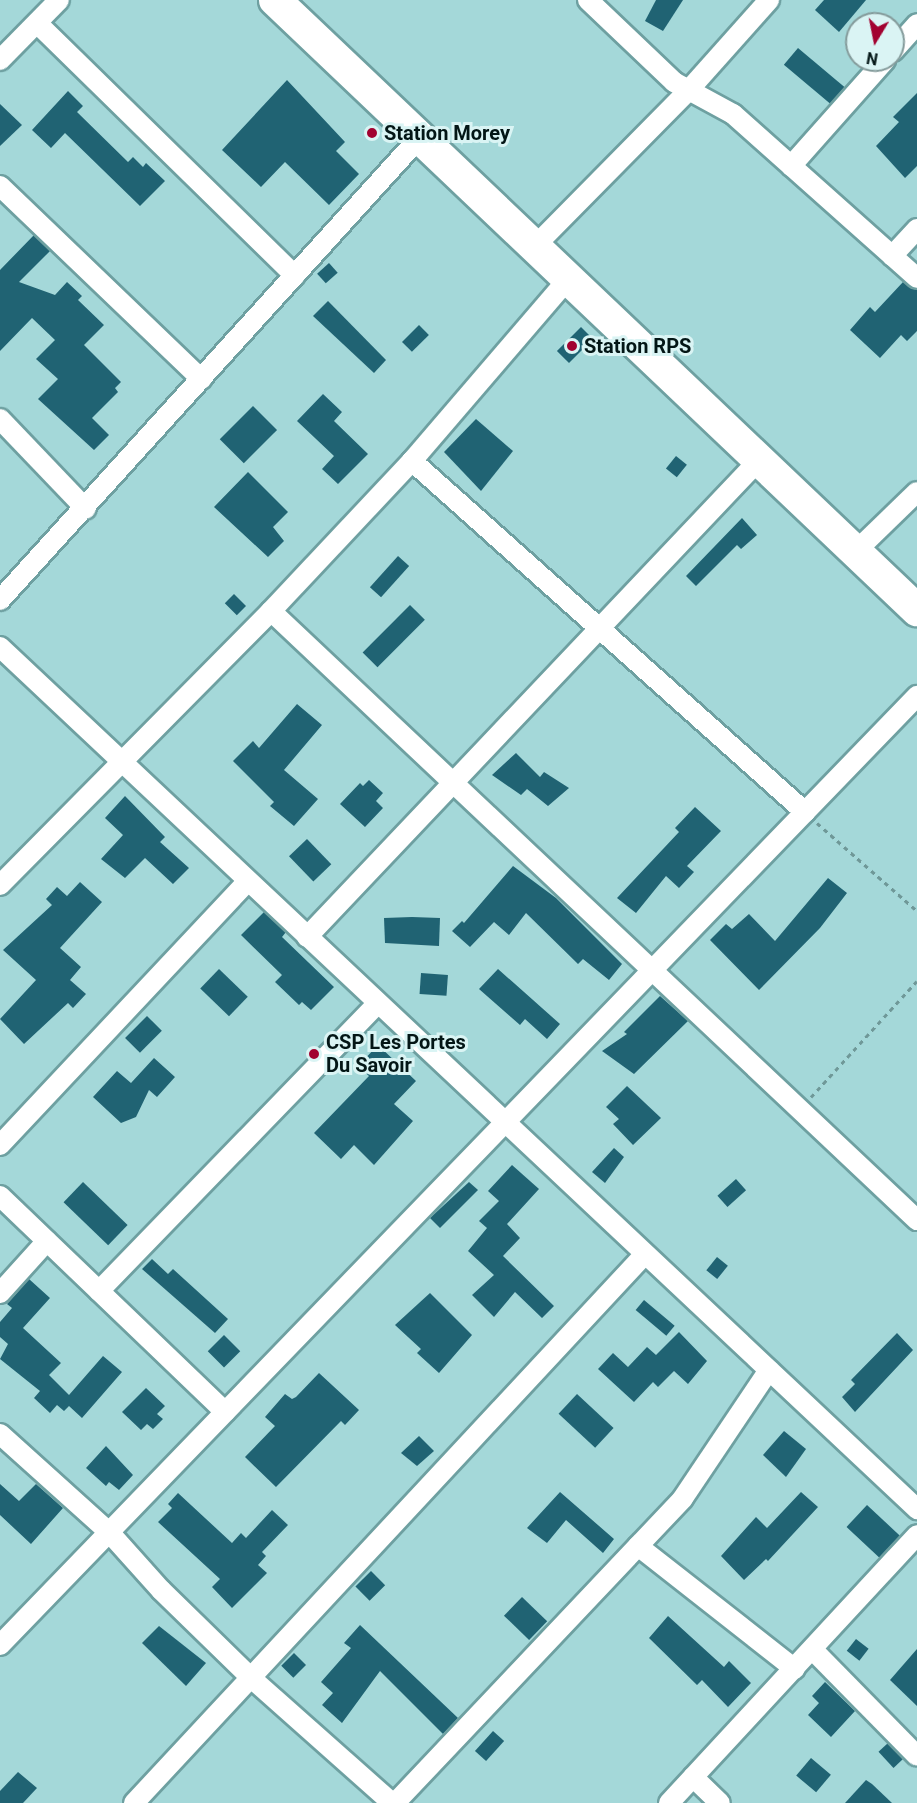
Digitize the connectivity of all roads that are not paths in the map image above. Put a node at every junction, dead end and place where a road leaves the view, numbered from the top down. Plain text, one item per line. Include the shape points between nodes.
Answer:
1 (59, 0) edge
2 (275, 0) edge
3 (588, 0) edge
4 (769, 0) edge
5 (37, 23) junction
6 (917, 24) edge
7 (905, 38) edge
8 (0, 60) edge
9 (874, 72) edge
10 (688, 91) junction
11 (419, 138) junction
12 (791, 166) junction
13 (0, 186) edge
14 (917, 229) edge
15 (536, 245) junction
16 (892, 256) junction
17 (295, 276) junction
18 (569, 278) junction
19 (917, 278) edge
20 (201, 379) junction
21 (0, 419) edge
22 (759, 460) junction
23 (412, 461) junction
24 (917, 492) edge
25 (86, 509) junction
26 (855, 552) junction
27 (0, 600) edge
28 (916, 608) edge
29 (271, 611) junction
30 (599, 628) junction
31 (0, 647) edge
32 (917, 696) edge
33 (122, 763) junction
34 (455, 782) junction
35 (805, 812) junction
36 (248, 881) junction
37 (0, 885) edge
38 (308, 937) junction
39 (652, 970) junction
40 (378, 1003) junction
41 (505, 1122) junction
42 (0, 1145) edge
43 (0, 1196) edge
44 (917, 1220) edge
45 (47, 1241) junction
46 (645, 1254) junction
47 (99, 1291) junction
48 (0, 1293) edge
49 (769, 1370) junction
50 (225, 1412) junction
51 (0, 1434) edge
52 (917, 1509) edge
53 (109, 1532) junction
54 (917, 1534) edge
55 (638, 1546) junction
56 (0, 1645) edge
57 (813, 1650) junction
58 (795, 1669) junction
59 (249, 1676) junction
60 (917, 1756) edge
61 (693, 1777) junction
62 (134, 1803) edge
63 (394, 1803) edge
64 (669, 1803) edge
65 (720, 1803) edge

1 - 5 street
2 - 11 main road
3 - 10 street
4 - 10 street
5 - 8 street
5 - 17 street
6 - 7 street
9 - 12 street
10 - 12 street via 733,114
10 - 15 street
11 - 15 main road
11 - 17 street
12 - 16 street
13 - 20 street
14 - 16 street
15 - 18 main road
16 - 19 street
17 - 20 street
18 - 22 main road
18 - 23 street
20 - 25 street
21 - 25 street
22 - 26 main road
22 - 30 street
23 - 29 street
23 - 30 street
24 - 26 street
25 - 27 street
26 - 28 main road
29 - 33 street
29 - 34 street
30 - 34 street
30 - 35 street
31 - 33 street
32 - 35 street
33 - 36 street
33 - 37 street
34 - 38 street
34 - 39 street
35 - 39 street
36 - 38 street
36 - 42 street
38 - 40 street
39 - 41 street
39 - 44 street
40 - 41 street
40 - 47 street
41 - 46 street
41 - 50 street
43 - 45 street
45 - 47 street
45 - 48 street
46 - 49 street
46 - 59 street
47 - 50 street
49 - 52 street
49 - 55 street via 697,1481
50 - 53 street
51 - 53 street
53 - 56 street
53 - 59 street via 161,1590
54 - 57 street
55 - 58 street
55 - 63 street
57 - 58 street
57 - 60 street
58 - 61 street
59 - 62 street
59 - 63 street
61 - 64 street
61 - 65 street

